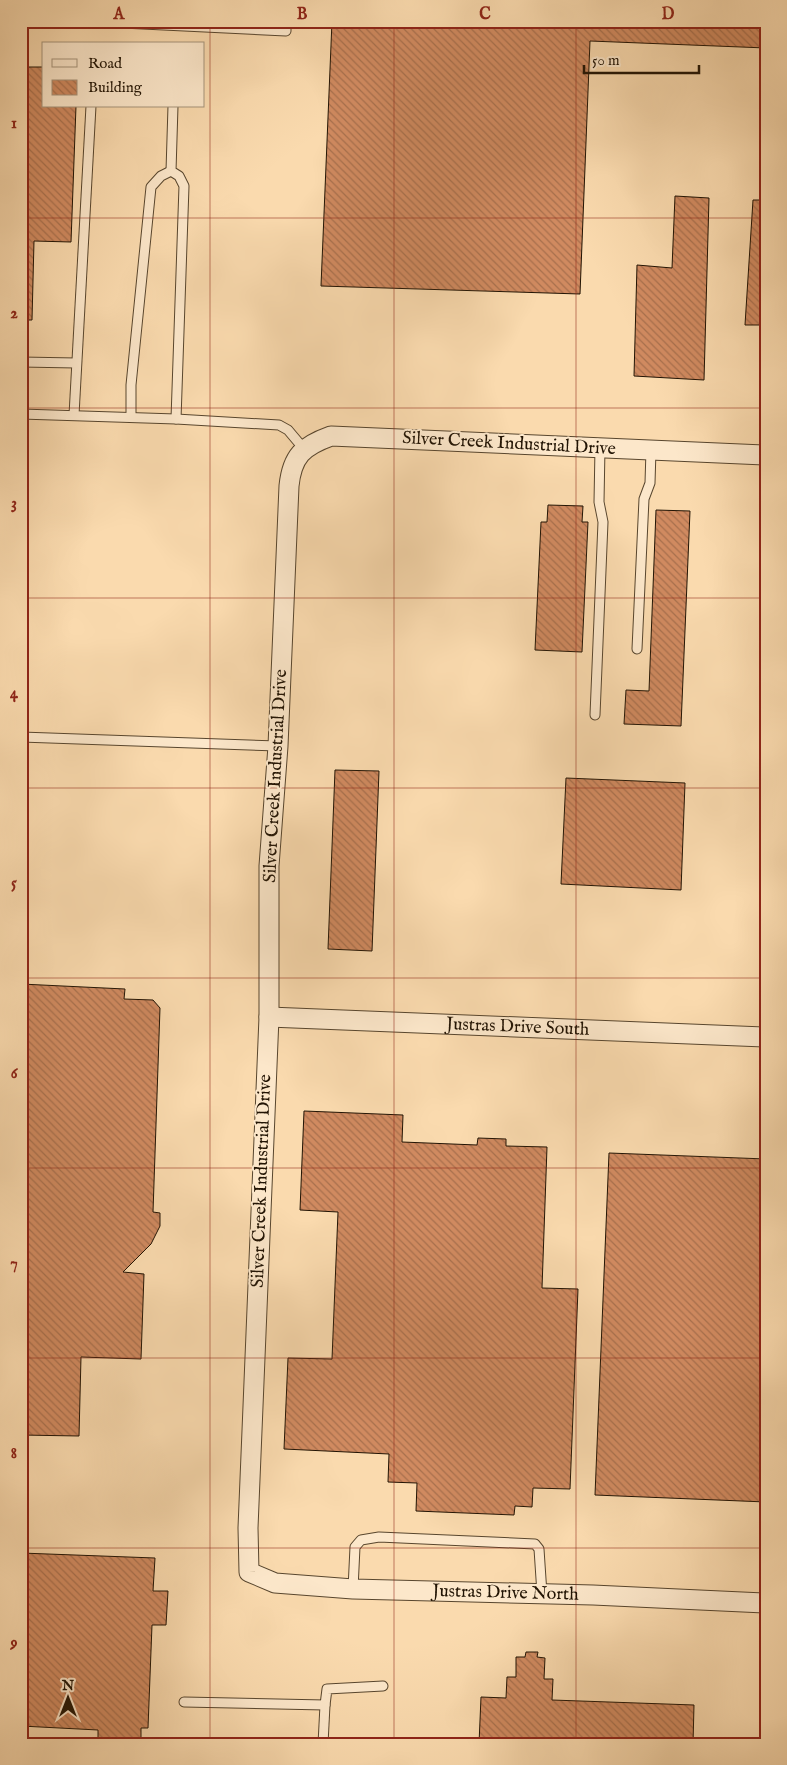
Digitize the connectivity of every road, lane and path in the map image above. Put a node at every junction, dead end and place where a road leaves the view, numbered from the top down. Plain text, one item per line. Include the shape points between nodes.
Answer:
1 (81, 21) edge
2 (286, 21) edge
3 (91, 108) edge
4 (173, 108) edge
5 (171, 171) junction
6 (21, 362) edge
7 (76, 363) junction
8 (21, 414) edge
9 (74, 416) junction
10 (130, 417) junction
11 (176, 418) junction
12 (600, 448) junction
13 (304, 449) junction
14 (651, 450) junction
15 (766, 455) edge
16 (637, 649) dead end
17 (595, 715) dead end
18 (21, 737) edge
19 (278, 746) junction
20 (269, 1017) junction
21 (766, 1037) edge
22 (249, 1572) joint
23 (353, 1589) junction
24 (542, 1594) junction
25 (766, 1603) edge
26 (383, 1686) dead end
27 (184, 1702) dead end
28 (325, 1705) junction
29 (323, 1744) edge

1 - 2 lane via 286,31
3 - 7 lane
4 - 5 lane
5 - 10 lane via 151,187
5 - 11 lane via 179,176 184,186
6 - 7 lane
7 - 9 lane
8 - 9 lane
9 - 10 lane
10 - 11 lane
11 - 13 lane via 279,425 288,430
12 - 13 street, Silver Creek Industrial Drive via 330,436
12 - 14 street, Silver Creek Industrial Drive
12 - 17 lane via 599,502 604,522
13 - 19 street, Silver Creek Industrial Drive via 291,471 289,486
14 - 15 street, Silver Creek Industrial Drive
14 - 16 lane via 650,484 644,499
18 - 19 lane
19 - 20 street, Silver Creek Industrial Drive via 269,866
20 - 21 street, Justras Drive South
20 - 22 street, Silver Creek Industrial Drive via 248,1528
22 - 23 street, Justras Drive North via 274,1583
23 - 24 street, Justras Drive North
23 - 24 lane via 355,1547 361,1540 378,1537 534,1544 539,1549
24 - 25 street, Justras Drive North
26 - 28 lane via 326,1688
27 - 28 lane
28 - 29 lane

